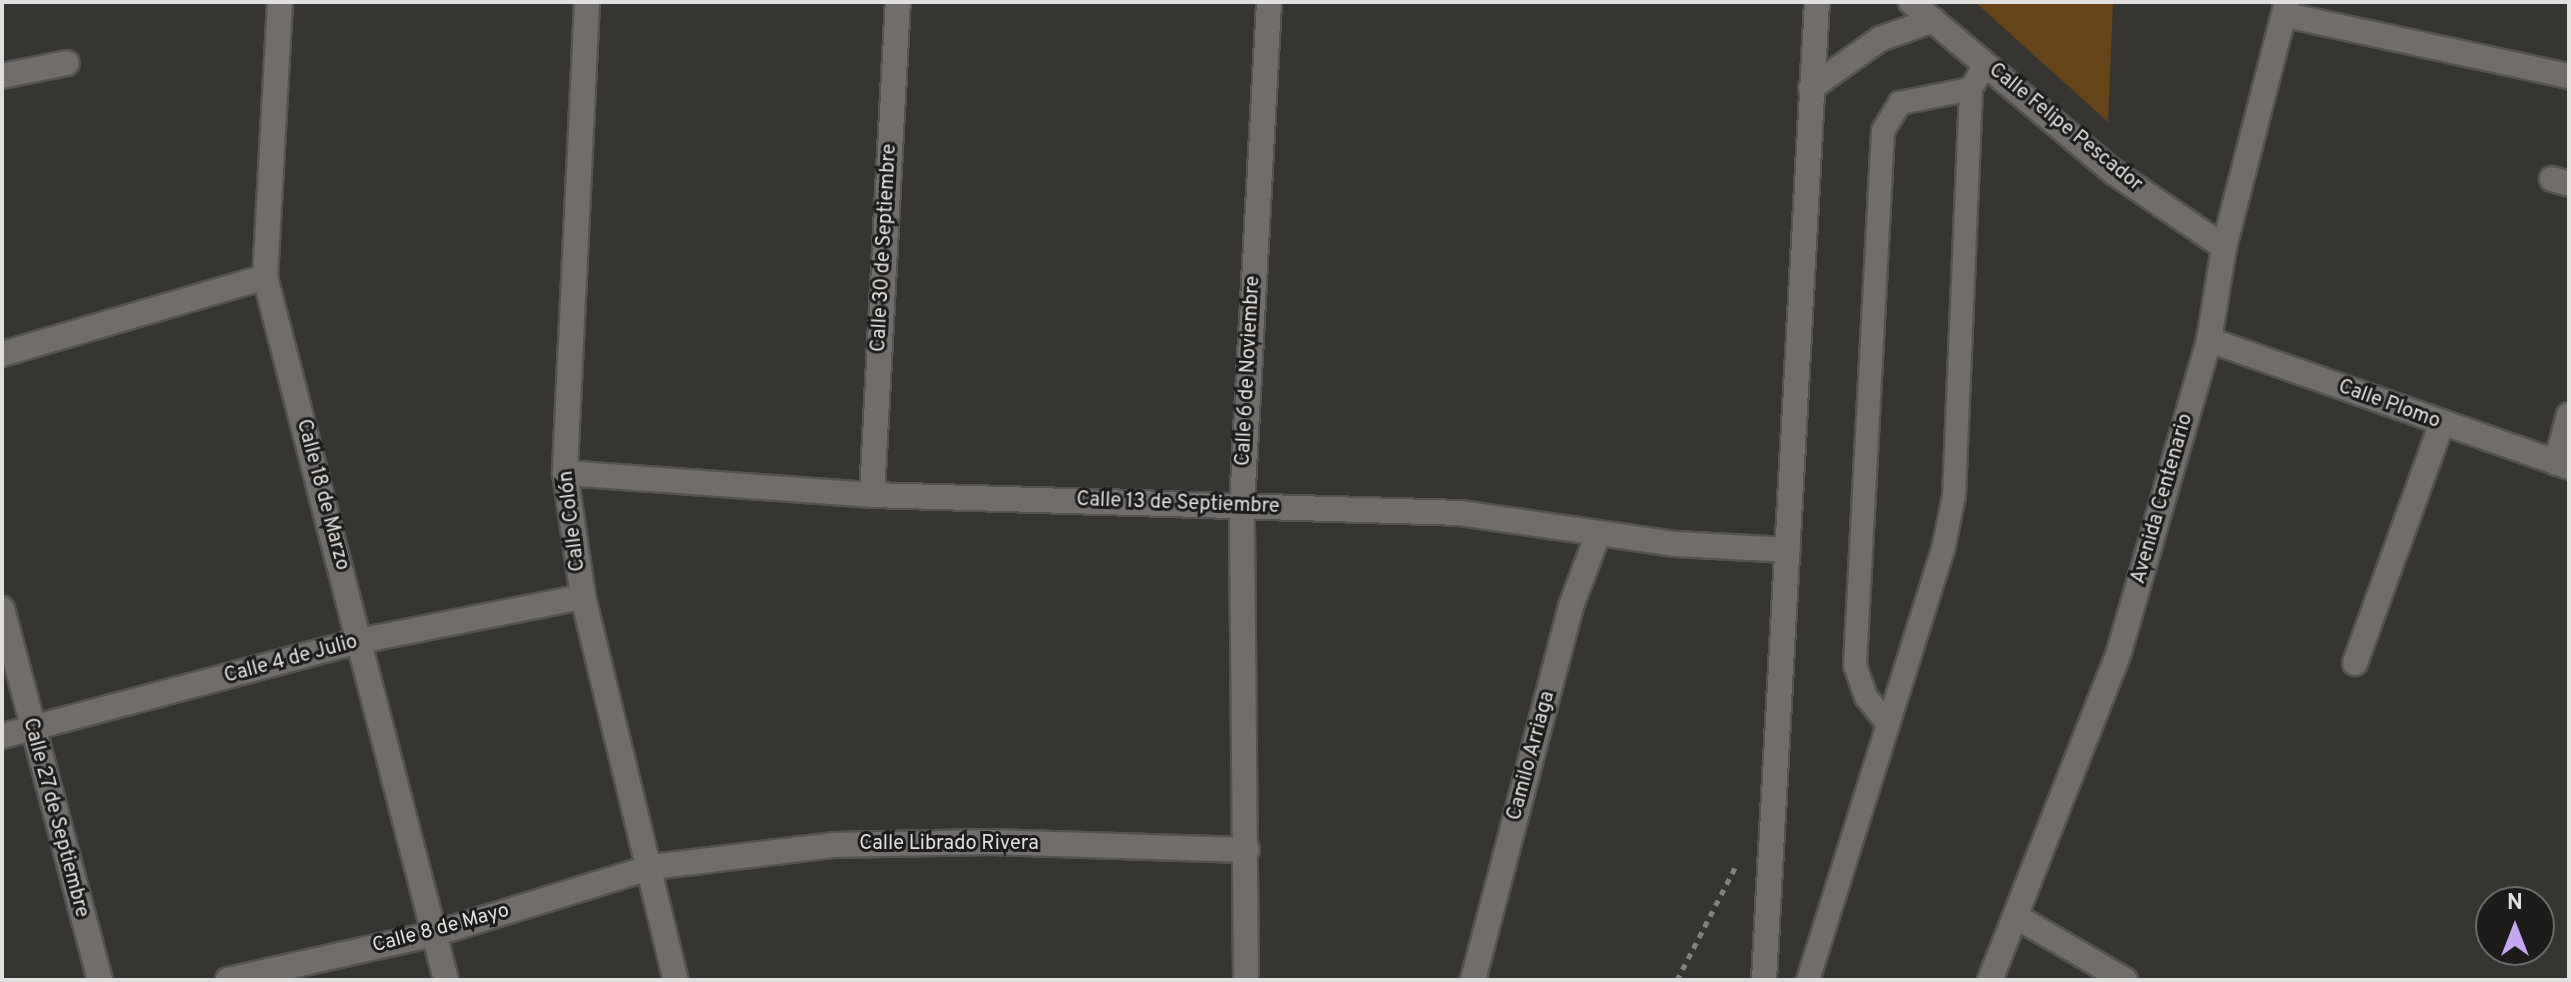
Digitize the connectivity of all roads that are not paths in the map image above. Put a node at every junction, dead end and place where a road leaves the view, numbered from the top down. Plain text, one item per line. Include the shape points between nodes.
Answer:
1 (280, 2) edge
2 (587, 2) edge
3 (898, 2) edge
4 (1269, 2) edge
5 (1817, 2) edge
6 (1911, 2) edge
7 (2286, 8) edge
8 (1933, 20) junction
9 (67, 63) dead end
10 (1985, 64) junction
11 (2, 76) edge
12 (2569, 76) edge
13 (1811, 88) junction
14 (1971, 89) junction
15 (2224, 247) junction
16 (265, 277) junction
17 (2209, 340) junction
18 (2, 354) edge
19 (2569, 415) edge
20 (2441, 425) junction
21 (2562, 465) edge
22 (565, 473) junction
23 (872, 495) junction
24 (1242, 506) junction
25 (1598, 534) junction
26 (1788, 550) junction
27 (583, 597) junction
28 (2, 609) edge
29 (360, 641) junction
30 (2355, 663) dead end
31 (1888, 724) junction
32 (30, 730) junction
33 (2, 736) edge
34 (1247, 850) junction
35 (652, 867) junction
36 (2017, 917) junction
37 (434, 934) junction
38 (100, 980) edge
39 (228, 980) edge
40 (446, 980) edge
41 (676, 980) edge
42 (1246, 980) edge
43 (1473, 980) edge
44 (1764, 980) edge
45 (1808, 980) edge
46 (1990, 980) edge
47 (2125, 980) edge

1 - 16 street, Calle 18 de Marzo
2 - 22 street, Calle Colón
3 - 23 street, Calle 30 de Septiembre
4 - 24 street, Calle 6 de Noviembre
5 - 13 street
6 - 8 street, Calle Felipe Pescador
7 - 12 street
7 - 15 street, Avenida Centenario
8 - 10 street, Calle Felipe Pescador
8 - 13 street via 1880,39 1840,62
9 - 11 street
10 - 14 lane
10 - 15 street, Calle Felipe Pescador via 2115,173
13 - 26 street
14 - 31 lane via 1954,496 1943,550
14 - 31 lane via 1919,95 1900,103 1883,131 1855,665 1866,697
15 - 17 street, Avenida Centenario
16 - 18 street
16 - 29 street, Calle 18 de Marzo
17 - 20 street, Calle Plomo
17 - 36 street, Avenida Centenario via 2119,652
19 - 21 street
20 - 21 street, Calle Plomo
20 - 30 street
22 - 23 street, Calle 13 de Septiembre
22 - 27 street, Calle Colón
23 - 24 street, Calle 13 de Septiembre
24 - 25 street, Calle 13 de Septiembre via 1460,513 1558,523
24 - 34 street, Calle 6 de Noviembre
25 - 26 street, Calle 13 de Septiembre
25 - 43 street, Camilo Arriaga via 1571,606
26 - 44 street
27 - 29 street, Calle 4 de Julio
27 - 35 street, Calle Colón
28 - 32 street, Calle 27 de Septiembre
29 - 32 street, Calle 4 de Julio
29 - 37 street, Calle 18 de Marzo
31 - 45 lane
32 - 33 street, Calle 4 de Julio
32 - 38 street, Calle 27 de Septiembre
34 - 35 street, Calle Librado Rivera via 990,842 833,845
34 - 42 street, Calle 6 de Noviembre
35 - 37 street, Calle 8 de Mayo
35 - 41 street, Calle Colón
36 - 46 street, Avenida Centenario
36 - 47 street
37 - 39 street, Calle 8 de Mayo
37 - 40 street, Calle 18 de Marzo

